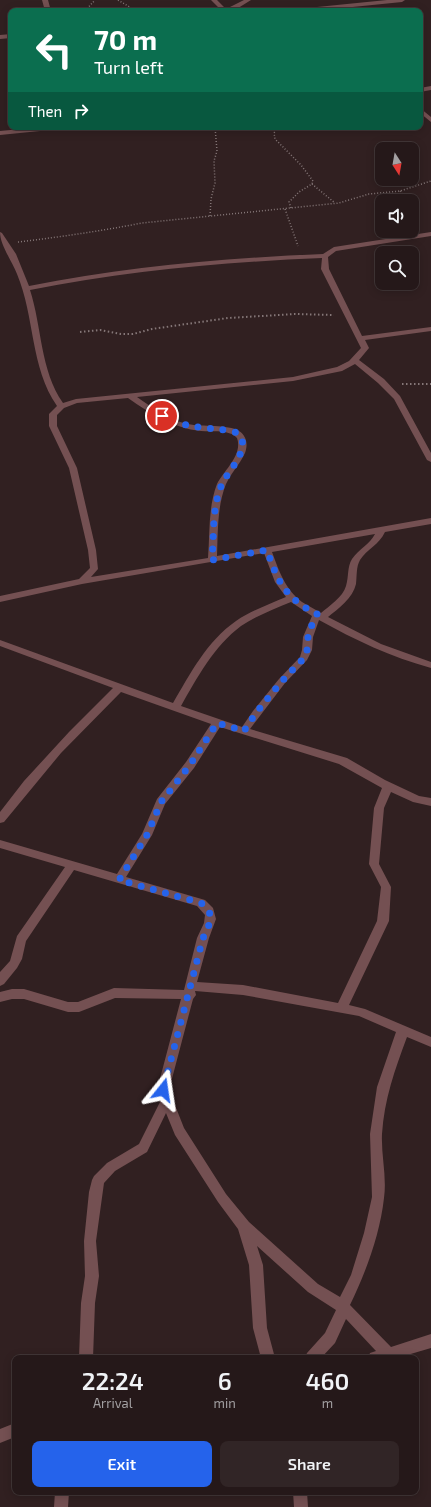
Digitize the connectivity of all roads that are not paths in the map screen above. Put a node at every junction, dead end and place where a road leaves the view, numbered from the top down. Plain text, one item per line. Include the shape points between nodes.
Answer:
1 (214, 0) edge
2 (248, 0) edge
3 (402, 0) edge
4 (222, 8) edge
5 (235, 8) edge
6 (326, 8) edge
7 (423, 113) edge
8 (431, 120) edge
9 (33, 130) edge
10 (0, 134) edge
11 (0, 234) edge
12 (428, 235) edge
13 (4, 245) edge
14 (325, 256) junction
15 (26, 289) junction
16 (431, 329) edge
17 (361, 338) junction
18 (355, 360) junction
19 (129, 395) junction
20 (61, 406) junction
21 (431, 460) edge
22 (431, 521) edge
23 (381, 530) junction
24 (267, 550) junction
25 (212, 560) junction
26 (82, 581) junction
27 (292, 598) junction
28 (0, 599) edge
29 (319, 616) junction
30 (0, 643) edge
31 (431, 665) edge
32 (120, 687) junction
33 (174, 708) junction
34 (217, 723) junction
35 (244, 731) junction
36 (388, 786) junction
37 (431, 802) edge
38 (0, 819) edge
39 (0, 844) edge
40 (72, 865) junction
41 (119, 880) junction
42 (0, 981) edge
43 (191, 990) junction
44 (0, 997) edge
45 (341, 1008) junction
46 (403, 1030) junction
47 (431, 1042) edge
48 (167, 1099) junction
49 (244, 1226) junction
50 (343, 1307) junction
51 (431, 1342) edge
52 (389, 1354) junction
53 (86, 1355) edge
54 (267, 1355) edge
55 (315, 1355) edge
56 (386, 1355) edge
57 (12, 1431) edge
58 (0, 1436) edge
59 (62, 1495) edge
60 (300, 1495) edge
61 (61, 1507) edge
62 (301, 1507) edge

1 - 4 street
2 - 5 street
3 - 6 street
7 - 8 street
9 - 10 street
11 - 13 street
12 - 14 street via 334,249
13 - 15 street via 21,273
14 - 15 street via 135,271
14 - 17 street via 325,269
15 - 20 street via 35,320 42,366 52,396
16 - 17 street
17 - 18 street via 364,348
18 - 19 street via 339,369 293,379
18 - 21 street via 397,398
19 - 20 street via 76,401
19 - 25 street via 175,423 233,431 242,438 242,448 220,488
20 - 26 street via 53,414 53,426 73,468 92,550 94,569
22 - 23 street
23 - 24 street
23 - 29 street via 373,545 355,560 351,586 346,594
24 - 25 street
24 - 27 street via 281,585
25 - 26 street
26 - 28 street
27 - 29 street
27 - 33 street via 267,608 233,628 217,644
29 - 31 street via 403,658
29 - 35 street via 309,632 304,658 282,681
30 - 32 street
32 - 33 street
32 - 38 street via 45,764
33 - 34 street
34 - 35 street
34 - 41 street via 190,765 161,802 147,835
35 - 36 street via 343,760
36 - 37 street via 417,799
36 - 45 street via 379,808 374,864 386,887 383,921
39 - 40 street
40 - 41 street
40 - 42 street via 21,939 11,968
41 - 43 street via 201,903 208,908 211,916 210,925 203,938
43 - 44 street via 114,993 79,1007 68,1007 24,994
43 - 45 street via 243,990
43 - 48 street via 163,1090
45 - 46 street via 362,1012
46 - 47 street
46 - 50 street via 383,1087 376,1134 378,1197 357,1276
48 - 49 street via 179,1131 222,1198
48 - 53 street via 143,1148 111,1166 98,1180 90,1241 92,1276
49 - 50 street via 313,1288
49 - 54 street via 256,1265 260,1328
50 - 52 street
50 - 55 street via 330,1338
51 - 52 street
52 - 56 street
57 - 58 street
59 - 61 street
60 - 62 street

